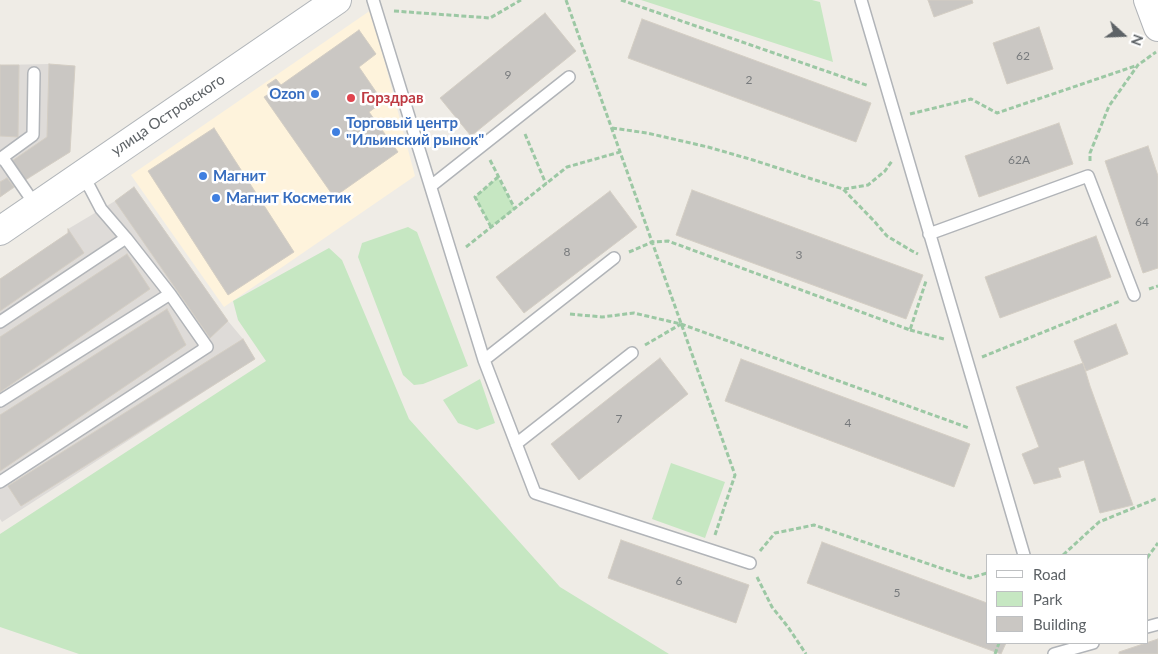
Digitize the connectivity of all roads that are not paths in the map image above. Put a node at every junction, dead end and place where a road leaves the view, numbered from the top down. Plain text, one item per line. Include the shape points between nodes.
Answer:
1 (337, 0) edge
2 (861, 0) edge
3 (1148, 0) edge
4 (374, 5) edge
5 (1158, 27) edge
6 (34, 73) dead end
7 (569, 77) dead end
8 (1, 159) edge
9 (81, 175) junction
10 (431, 186) junction
11 (36, 206) junction
12 (0, 231) edge
13 (929, 234) junction
14 (126, 238) junction
15 (614, 258) road end
16 (170, 294) junction
17 (1134, 295) road end
18 (0, 322) edge
19 (632, 353) road end
20 (484, 360) junction
21 (0, 401) edge
22 (516, 444) junction
23 (0, 482) edge
24 (1024, 554) edge
25 (750, 563) road end
26 (1089, 644) edge
27 (1054, 654) edge

1 - 9 main road, улица Островского
2 - 13 lane
3 - 5 main road
4 - 10 lane
6 - 8 lane via 33,135
7 - 10 lane
8 - 11 lane
9 - 11 main road, улица Островского
9 - 14 lane via 101,209
10 - 20 lane
11 - 12 main road, улица Островского
13 - 17 lane via 1088,176
13 - 24 lane via 933,260 968,363
14 - 16 lane
14 - 18 lane
15 - 20 lane
16 - 21 lane
16 - 23 lane via 205,348
19 - 22 lane
20 - 22 lane
22 - 25 lane via 535,492
26 - 27 lane

